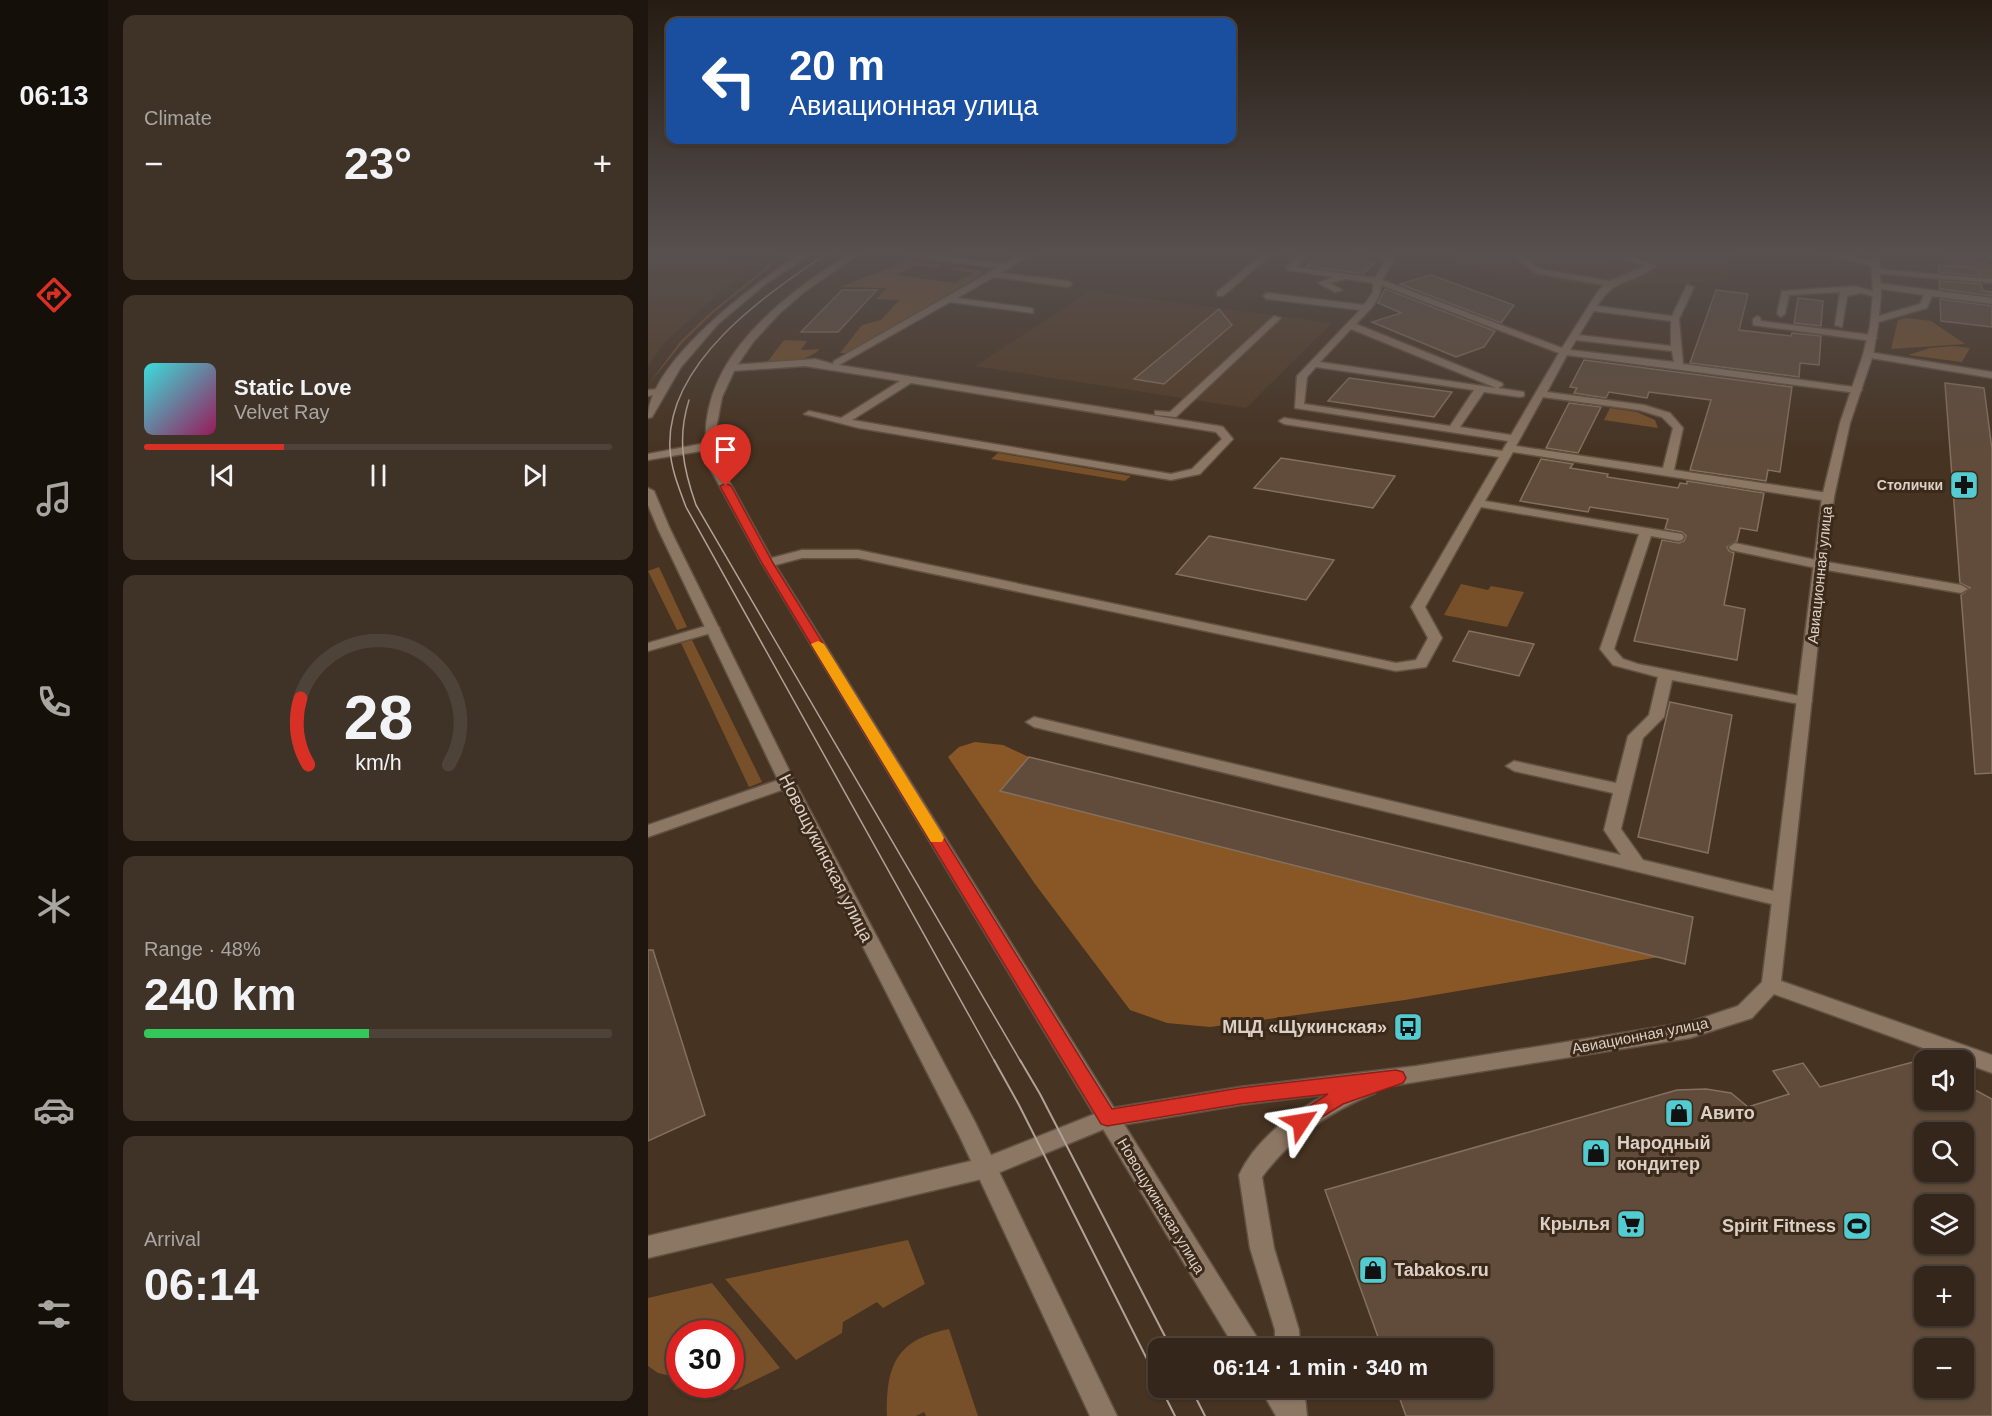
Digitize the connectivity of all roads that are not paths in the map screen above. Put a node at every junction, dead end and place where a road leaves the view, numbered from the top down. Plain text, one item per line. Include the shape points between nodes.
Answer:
1 (721, 319) edge
2 (770, 319) edge
3 (913, 319) edge
4 (1276, 319) edge
5 (1355, 319) edge
6 (1478, 319) edge
7 (1584, 319) edge
8 (1675, 319) edge
9 (1840, 319) edge
10 (1878, 319) edge
11 (1875, 320) joint
12 (1756, 323) dead end
13 (1349, 325) junction
14 (1839, 325) dead end
15 (1573, 337) junction
16 (1872, 338) junction
17 (1676, 349) junction
18 (1565, 352) junction
19 (1868, 355) junction
20 (806, 363) junction
21 (837, 363) junction
22 (1313, 364) junction
23 (1679, 366) junction
24 (731, 368) junction
25 (1992, 375) edge
26 (907, 381) junction
27 (1481, 388) junction
28 (1857, 390) junction
29 (659, 392) junction
30 (648, 393) edge
31 (1520, 394) junction
32 (1539, 395) junction
33 (809, 414) dead end
34 (648, 415) edge
35 (845, 420) junction
36 (1284, 421) dead end
37 (1453, 430) junction
38 (710, 446) junction
39 (1511, 447) junction
40 (648, 457) edge
41 (1668, 472) junction
42 (648, 490) edge
43 (1828, 497) junction
44 (1477, 503) junction
45 (1646, 532) junction
46 (1678, 537) dead end
47 (1735, 547) dead end
48 (768, 563) junction
49 (1821, 566) junction
50 (1961, 589) dead end
51 (713, 628) junction
52 (648, 647) edge
53 (1666, 674) junction
54 (1805, 701) junction
55 (1034, 723) dead end
56 (1514, 766) dead end
57 (787, 782) junction
58 (1622, 790) junction
59 (648, 831) edge
60 (1638, 866) junction
61 (1780, 898) junction
62 (1771, 985) junction
63 (1992, 1064) edge
64 (1396, 1078) junction
65 (1107, 1118) junction
66 (986, 1168) junction
67 (648, 1247) edge
68 (1243, 1338) edge
69 (1287, 1338) edge
70 (1280, 1398) edge
71 (1291, 1398) edge
72 (1104, 1416) edge
73 (1292, 1416) edge

1 - 29 main road via 681,360
2 - 24 main road, Новощукинская улица
3 - 21 main road
4 - 21 main road via 1172,415
5 - 13 main road
6 - 18 main road
7 - 15 main road
8 - 17 main road
9 - 14 main road
10 - 11 main road
11 - 16 main road, Авиационная улица
12 - 16 main road
13 - 22 main road
13 - 31 main road
15 - 17 main road
15 - 18 main road
16 - 19 main road, Авиационная улица
17 - 23 main road
18 - 23 main road
18 - 32 main road
19 - 25 main road
19 - 28 main road, Авиационная улица
20 - 21 main road
20 - 24 main road
20 - 26 main road
22 - 27 main road
22 - 37 main road via 1302,376 1299,406
23 - 28 main road
24 - 38 main road, Новощукинская улица via 711,419
26 - 35 main road
26 - 35 main road via 1219,429 1228,439 1196,472 1171,477
27 - 31 main road
27 - 37 main road
28 - 43 main road, Авиационная улица
29 - 30 main road
29 - 34 main road
31 - 32 main road
32 - 39 main road
32 - 41 main road via 1640,406 1666,415 1678,428
33 - 35 main road
36 - 39 main road
37 - 39 main road
38 - 40 main road
38 - 48 main road, Новощукинская улица via 713,463
39 - 41 main road
39 - 44 main road
41 - 43 main road
42 - 51 main road, Новощукинская улица
43 - 49 main road, Авиационная улица
44 - 45 main road
44 - 48 main road via 1418,607 1435,638 1421,664 1396,667 858,554 802,554
45 - 46 main road
45 - 53 main road via 1607,649 1618,662
47 - 49 main road
48 - 65 main road, Новощукинская улица
49 - 50 main road
49 - 54 main road, Авиационная улица
51 - 52 main road
51 - 57 main road, Новощукинская улица
53 - 54 main road
53 - 58 main road via 1656,717 1636,736
54 - 61 main road, Авиационная улица
55 - 60 main road
56 - 58 main road
57 - 59 main road
57 - 66 main road, Новощукинская улица
58 - 60 main road via 1612,830
60 - 61 main road
61 - 62 main road, Авиационная улица
62 - 63 main road
62 - 64 main road, Авиационная улица via 1745,1012 1690,1030
64 - 65 main road, Авиационная улица via 1240,1096
64 - 69 main road via 1337,1098 1283,1134 1250,1175 1262,1248
65 - 66 main road, Авиационная улица
65 - 68 main road, Новощукинская улица
66 - 67 main road, Авиационная улица
66 - 72 main road, Новощукинская улица
70 - 73 main road
71 - 73 main road

